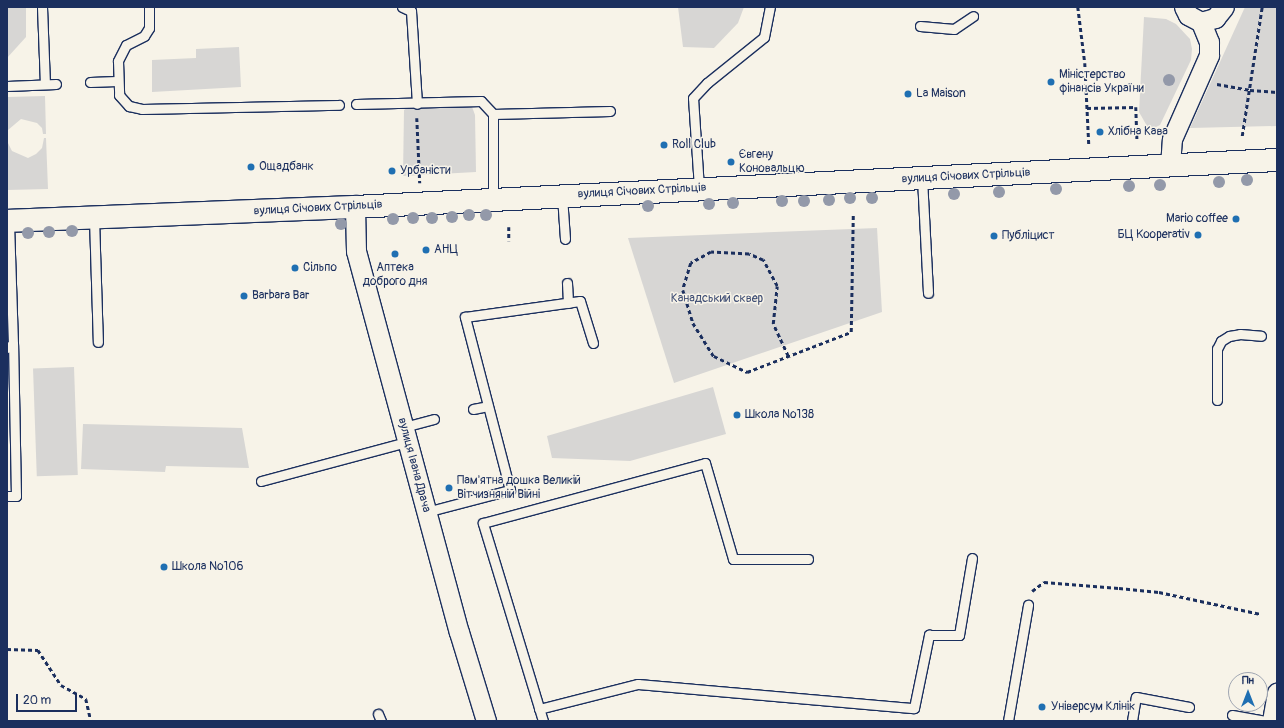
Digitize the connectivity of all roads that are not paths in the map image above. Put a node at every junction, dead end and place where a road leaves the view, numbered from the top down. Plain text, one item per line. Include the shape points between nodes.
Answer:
1 (42, 7) edge
2 (150, 7) edge
3 (402, 7) edge
4 (770, 7) edge
5 (1184, 7) edge
6 (1224, 7) edge
7 (973, 16) dead end
8 (1201, 22) junction
9 (920, 26) dead end
10 (117, 81) junction
11 (90, 82) dead end
12 (45, 84) junction
13 (56, 84) dead end
14 (7, 86) edge
15 (356, 104) dead end
16 (417, 104) junction
17 (338, 105) dead end
18 (610, 111) dead end
19 (493, 114) junction
20 (1277, 160) edge
21 (1170, 166) junction
22 (922, 178) junction
23 (699, 188) junction
24 (562, 196) junction
25 (493, 200) junction
26 (354, 207) junction
27 (94, 218) junction
28 (8, 221) edge
29 (565, 239) dead end
30 (567, 283) dead end
31 (928, 293) dead end
32 (568, 303) junction
33 (1261, 336) dead end
34 (98, 342) dead end
35 (593, 343) dead end
36 (10, 346) edge
37 (1218, 400) dead end
38 (488, 406) junction
39 (473, 409) dead end
40 (434, 419) dead end
41 (405, 435) junction
42 (261, 481) dead end
43 (7, 496) edge
44 (426, 512) junction
45 (972, 558) dead end
46 (808, 559) dead end
47 (1028, 605) road end
48 (1277, 692) edge
49 (1189, 707) dead end
50 (539, 709) junction
51 (1232, 715) dead end
52 (486, 721) edge
53 (543, 721) edge
54 (1008, 721) edge
55 (1132, 721) edge
56 (1265, 721) edge
57 (1272, 721) edge

1 - 12 lane
2 - 10 lane via 149,28 144,36 126,45 121,51
3 - 16 lane via 411,11
4 - 23 lane via 764,37 707,83 693,98
5 - 8 street via 1188,15
6 - 8 street via 1215,18
7 - 9 lane via 954,29
8 - 21 street via 1209,42 1209,55 1172,139
10 - 11 lane
10 - 17 lane via 119,95 129,106 142,109
12 - 13 lane
12 - 14 lane
15 - 16 lane
16 - 19 lane via 481,101
18 - 19 lane
19 - 25 lane
20 - 21 main road, вулиця Січових Стрільців
21 - 22 main road, вулиця Січових Стрільців
22 - 23 main road, вулиця Січових Стрільців
22 - 31 lane
23 - 24 main road, вулиця Січових Стрільців
24 - 25 main road, вулиця Січових Стрільців
24 - 29 lane
25 - 26 main road, вулиця Січових Стрільців
26 - 27 main road, вулиця Січових Стрільців
26 - 41 street, вулиця Івана Драча via 356,251
27 - 28 main road, вулиця Січових Стрільців
27 - 34 lane
28 - 36 lane
30 - 32 lane
32 - 35 lane via 580,301
32 - 38 lane via 465,317
33 - 37 lane via 1240,334 1220,341
36 - 43 lane via 16,496
38 - 39 lane
38 - 44 lane via 510,490
40 - 41 lane
41 - 42 lane
41 - 44 street, вулиця Івана Драча
44 - 52 street, вулиця Івана Драча
45 - 50 lane via 959,635 929,635 914,708 638,684
46 - 50 lane via 733,559 705,463 483,523
47 - 54 lane
48 - 57 street
49 - 55 lane via 1136,697
50 - 53 lane
51 - 56 lane

